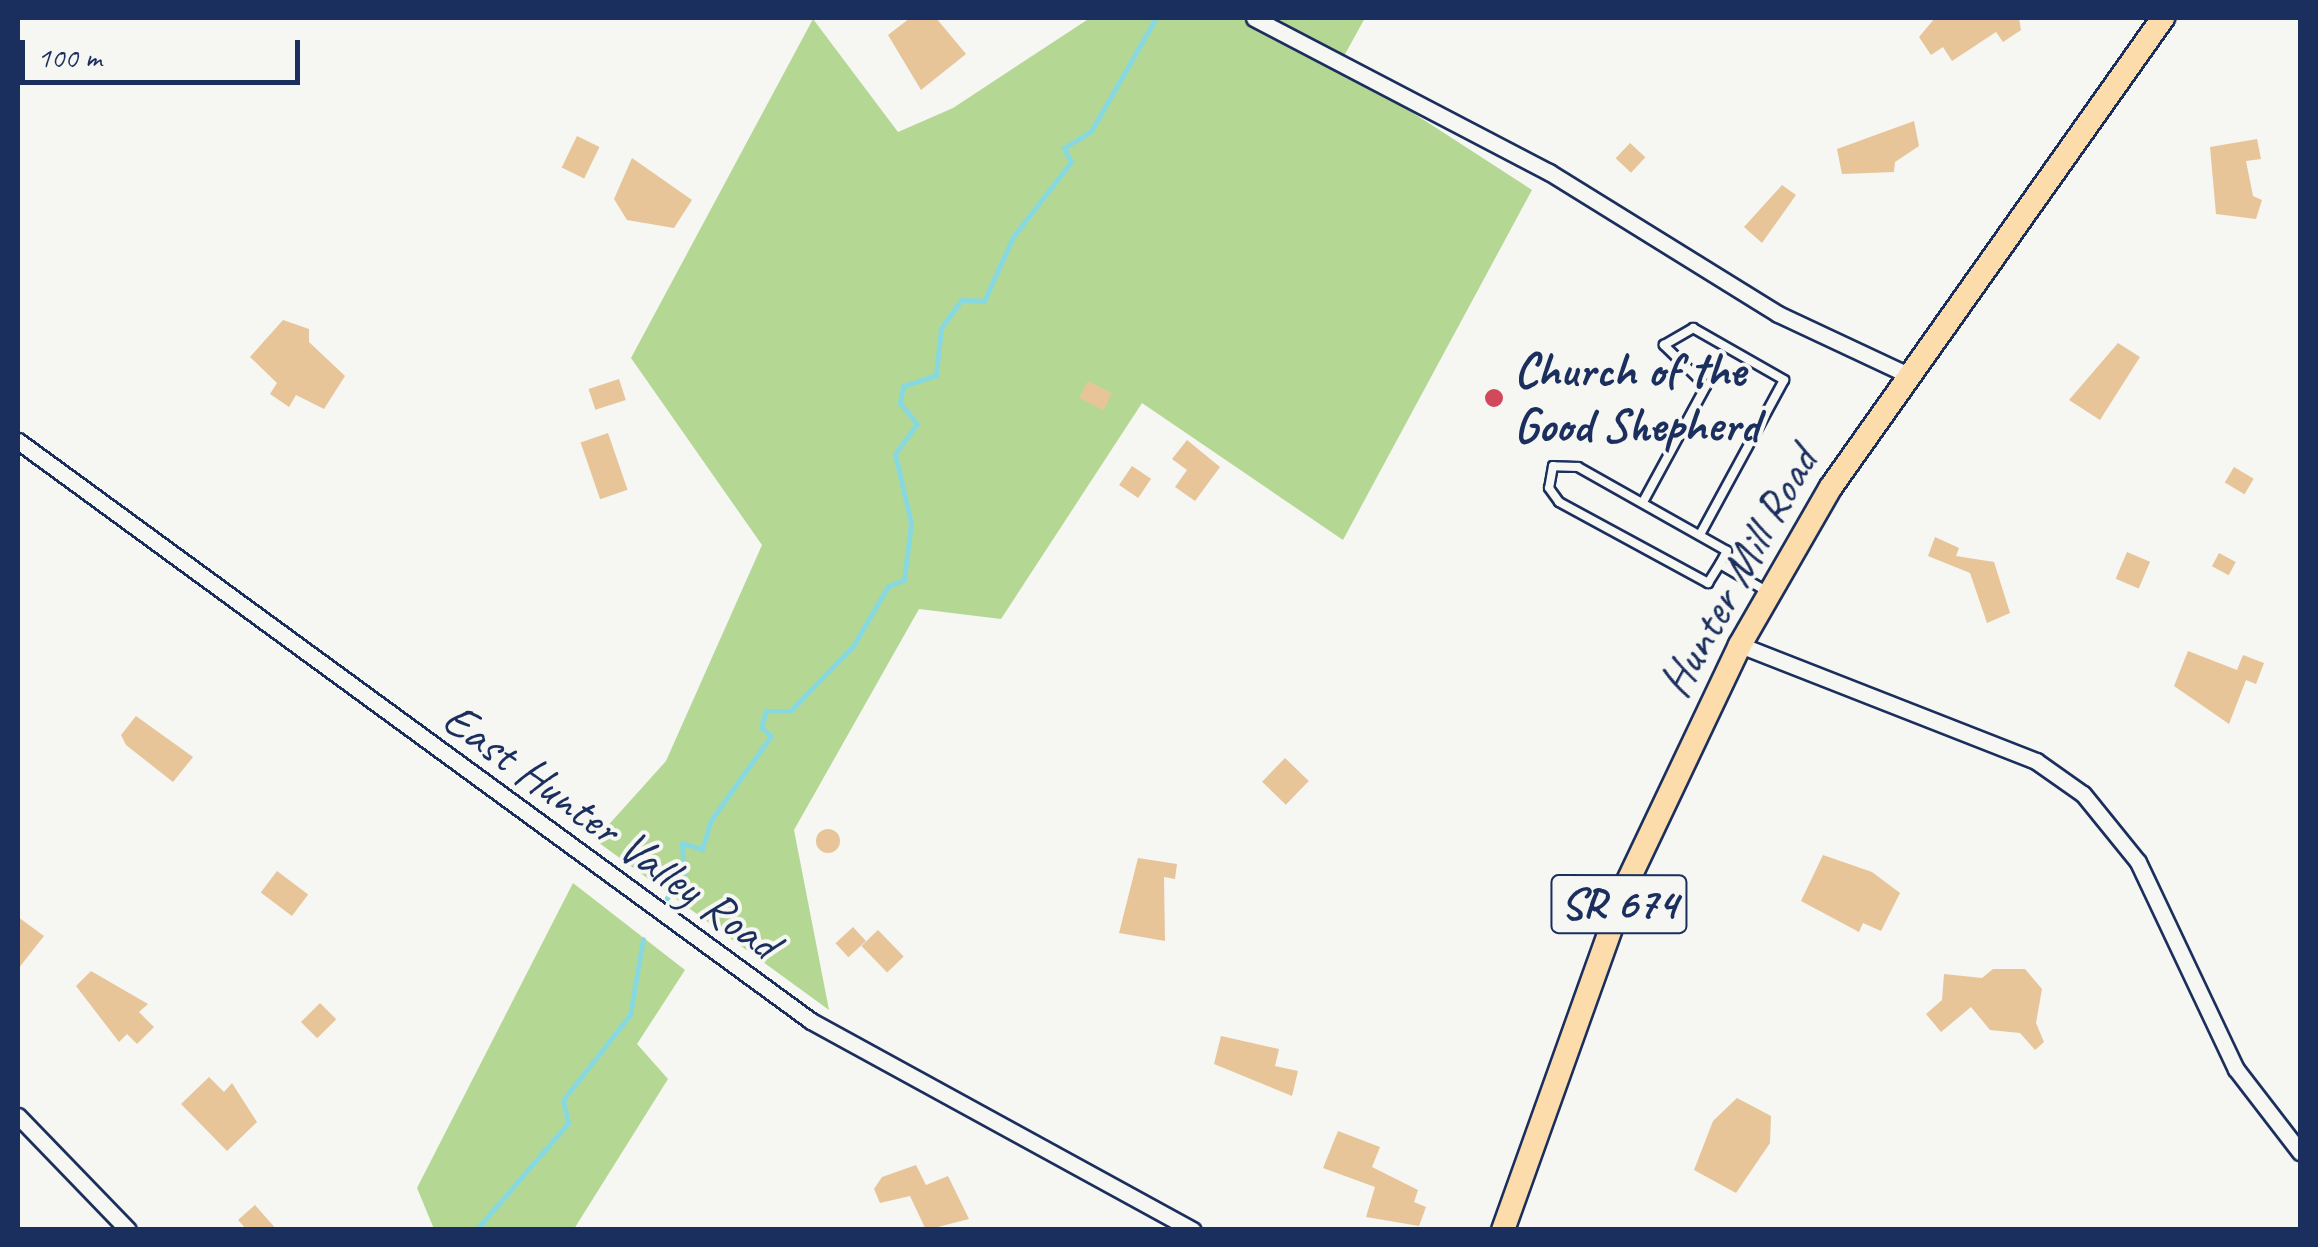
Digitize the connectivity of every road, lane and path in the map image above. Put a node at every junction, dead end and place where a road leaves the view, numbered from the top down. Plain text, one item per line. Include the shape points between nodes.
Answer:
1 (1254, 18) edge
2 (2164, 18) edge
3 (1908, 376) junction
4 (18, 441) edge
5 (1644, 502) junction
6 (1700, 535) junction
7 (1720, 564) junction
8 (1768, 592) junction
9 (1740, 644) junction
10 (18, 1116) edge
11 (2300, 1152) edge
12 (128, 1230) edge
13 (1193, 1230) edge
14 (1503, 1230) edge

1 - 3 street via 1549,172 1778,314
2 - 3 main road, Hunter Mill Road / SR 674
3 - 8 main road, Hunter Mill Road / SR 674
4 - 13 street, East Hunter Valley Road via 811,1021
5 - 6 lane
5 - 6 lane via 1706,386 1664,345 1694,328 1784,380
5 - 7 lane via 1563,460 1548,477 1559,502 1708,583
6 - 7 lane via 1727,551
7 - 8 lane
8 - 9 main road, Hunter Mill Road / SR 674
9 - 11 street via 2036,761 2083,794 2138,862 2236,1069
9 - 14 main road, Hunter Mill Road / SR 674 via 1616,910
10 - 12 street

